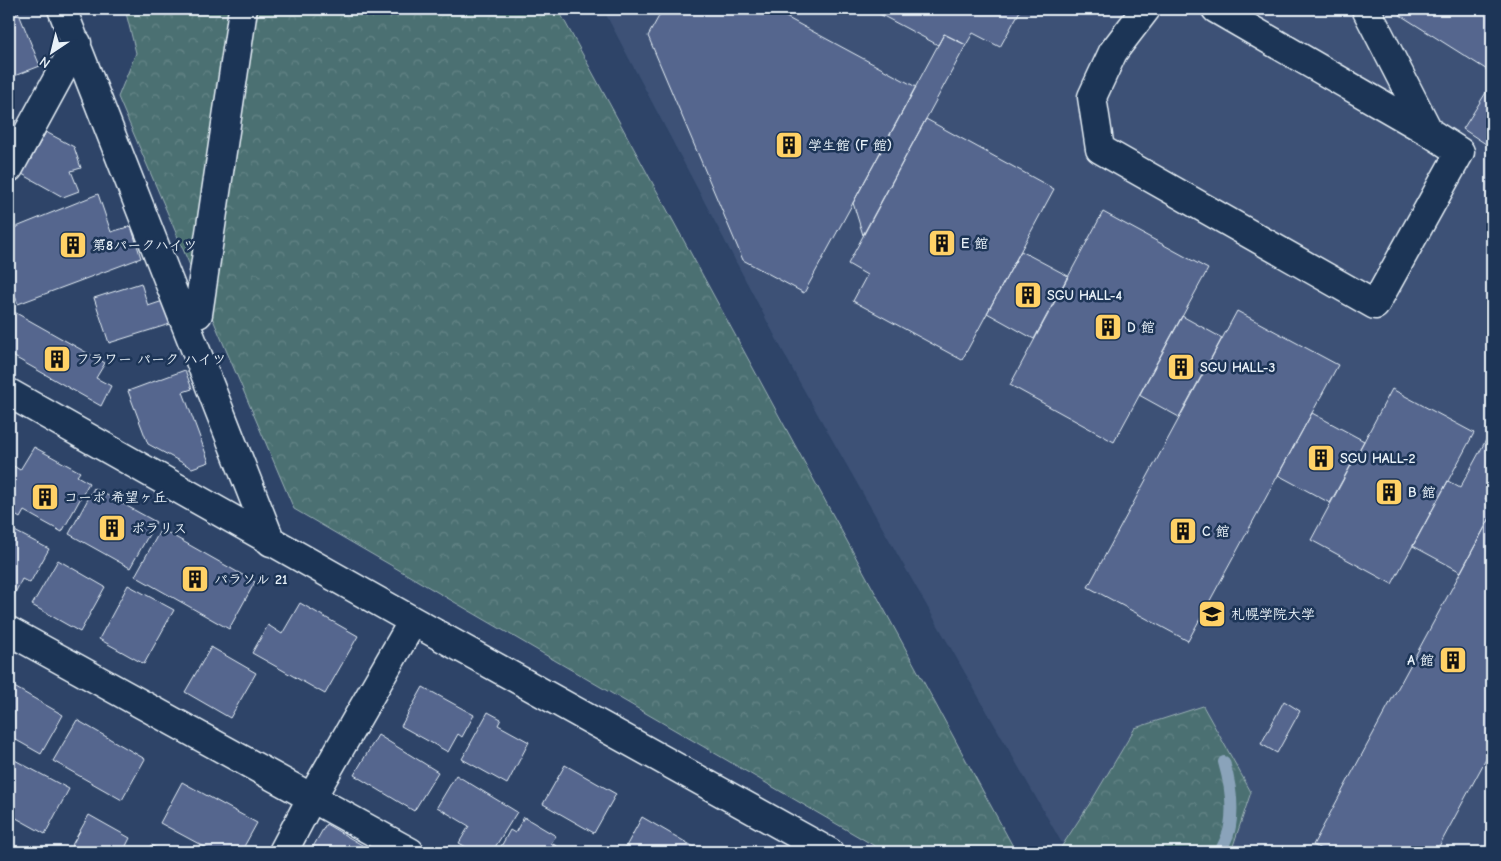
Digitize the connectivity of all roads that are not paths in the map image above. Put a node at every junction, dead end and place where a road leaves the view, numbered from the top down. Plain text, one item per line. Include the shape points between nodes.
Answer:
1 (62, 9) edge
2 (243, 9) edge
3 (1146, 9) edge
4 (1216, 9) edge
5 (1366, 9) edge
6 (76, 43) junction
7 (1429, 132) junction
8 (9, 168) edge
9 (198, 314) dead end
10 (9, 392) edge
11 (271, 542) junction
12 (413, 622) junction
13 (9, 631) edge
14 (312, 798) junction
15 (283, 852) edge
16 (410, 852) edge
17 (830, 852) edge

1 - 6 street
2 - 9 street
3 - 7 street via 1113,52 1092,97 1100,149 1375,305 1460,152
4 - 7 street
5 - 7 street
6 - 8 street
6 - 11 street
10 - 11 street
11 - 12 street
12 - 14 street
12 - 17 street
13 - 14 street
14 - 15 street
14 - 16 street

